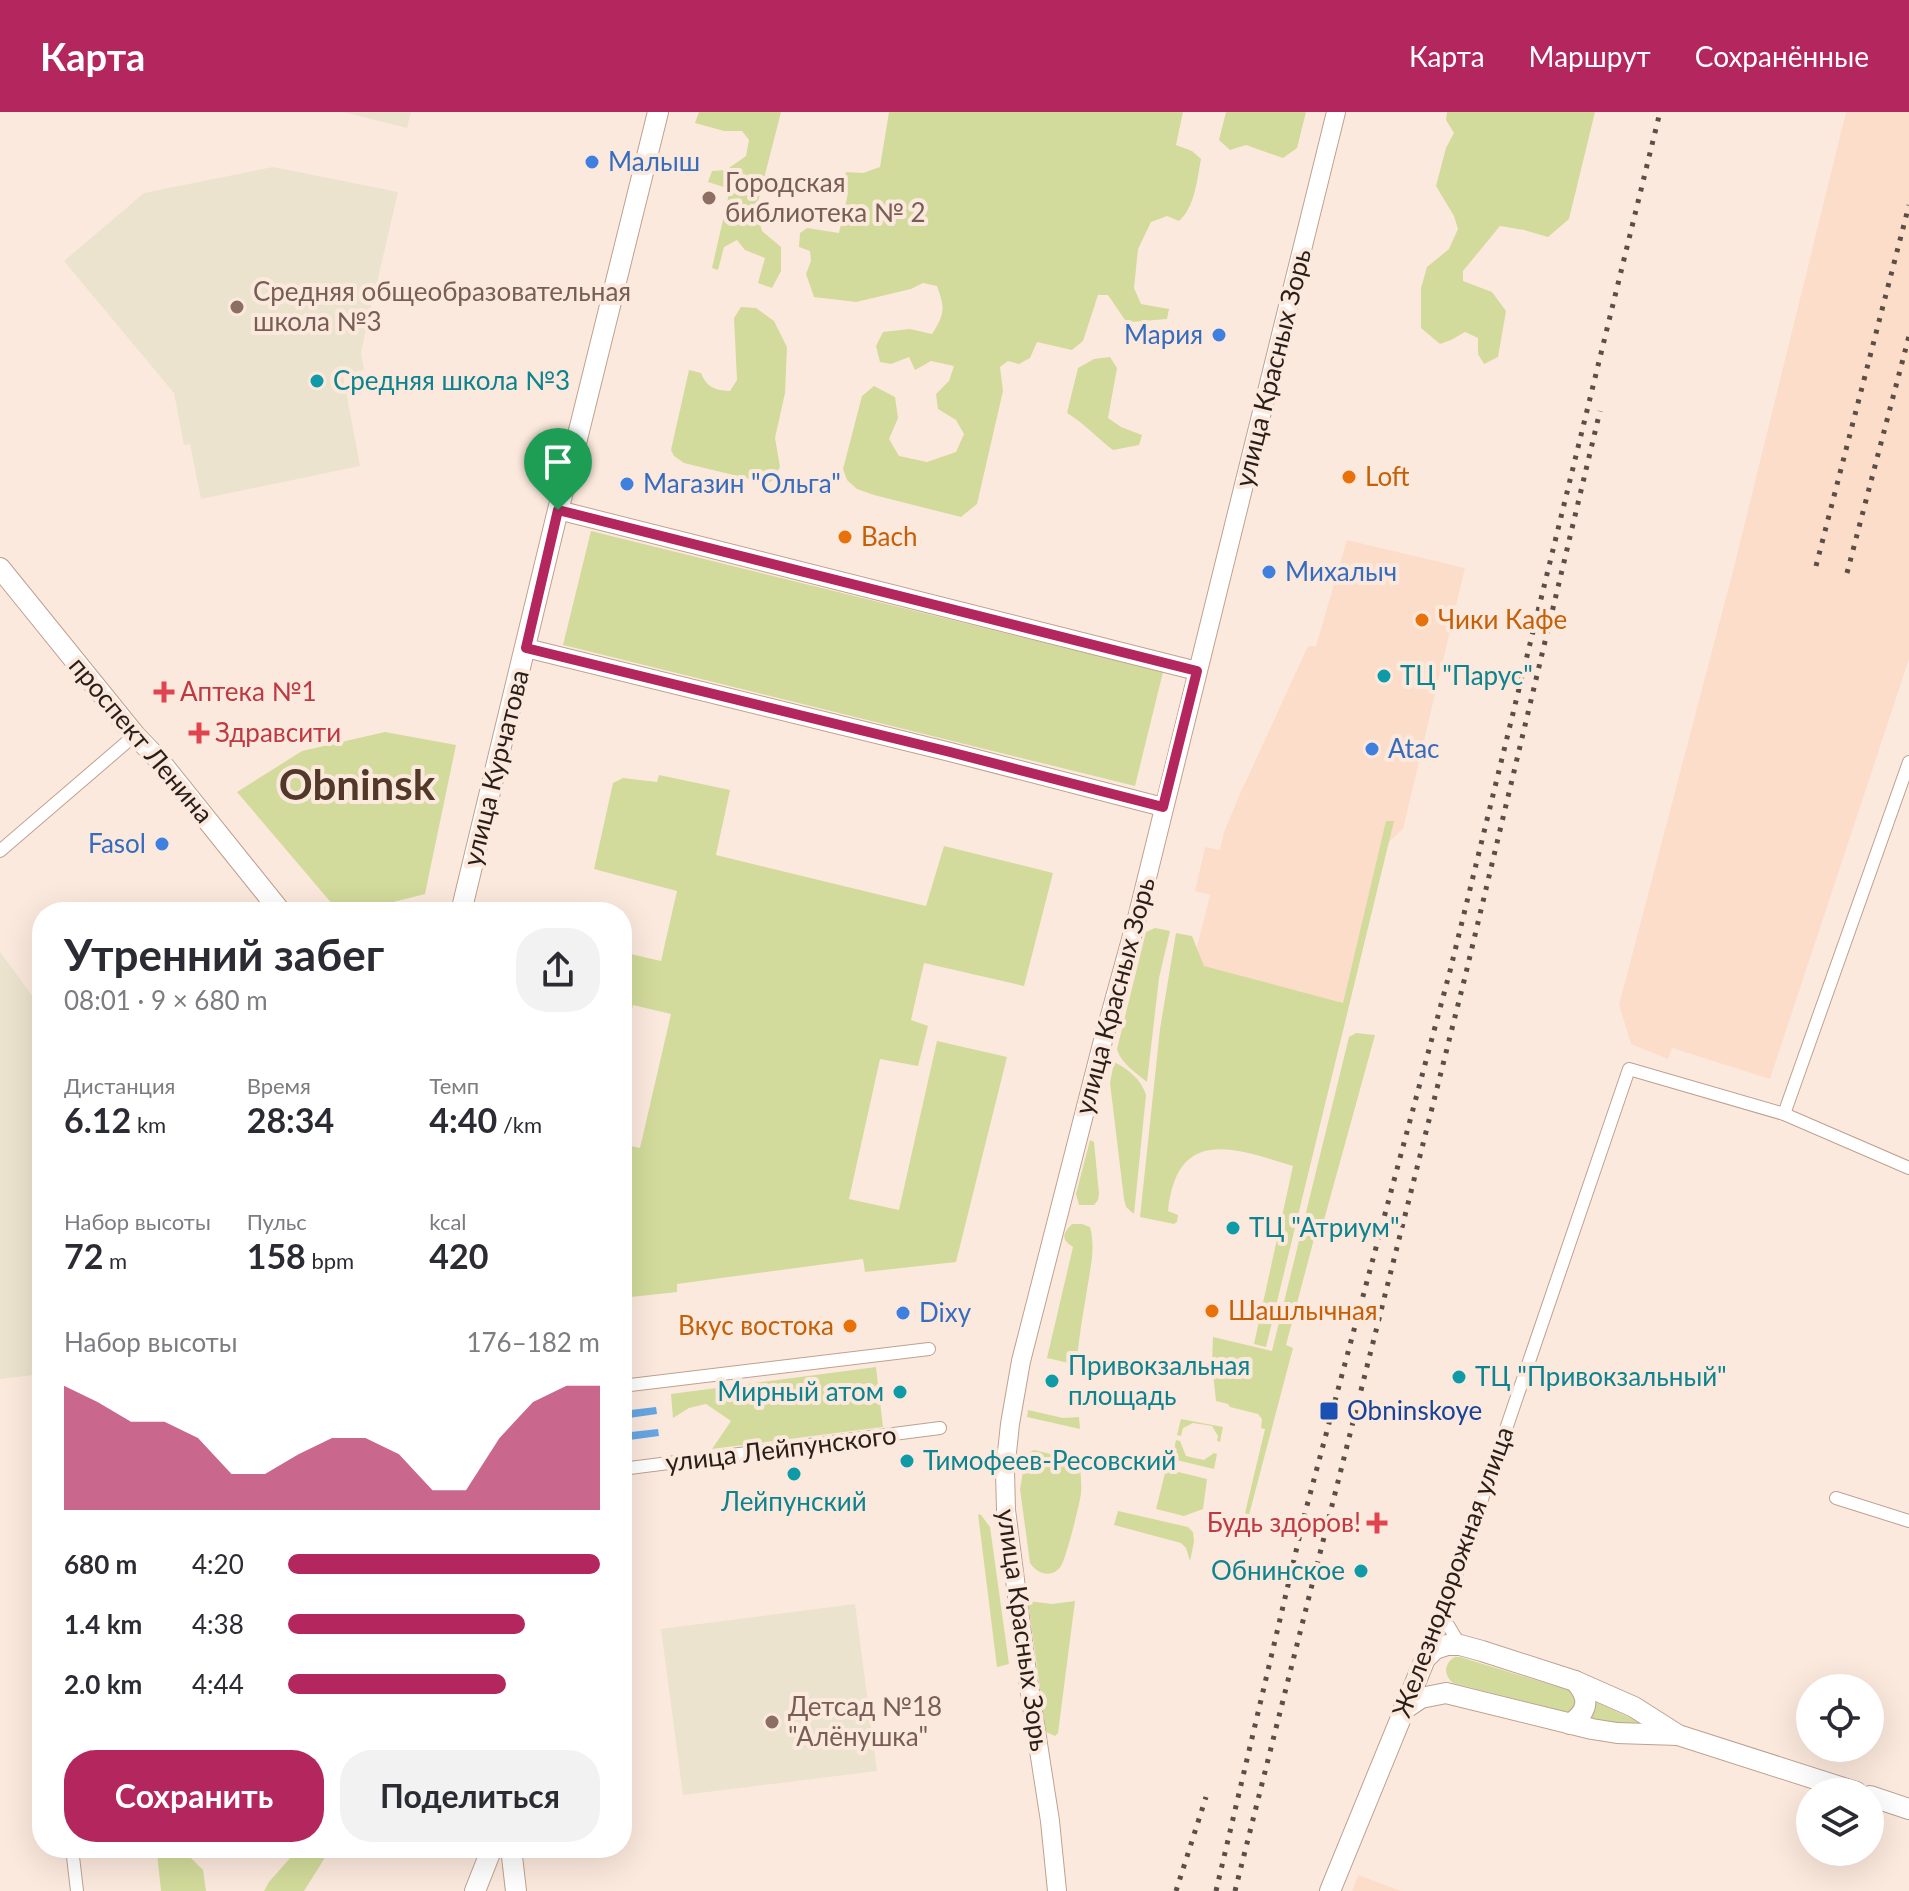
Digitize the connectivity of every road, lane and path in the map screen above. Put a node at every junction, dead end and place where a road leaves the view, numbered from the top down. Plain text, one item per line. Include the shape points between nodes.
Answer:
1 (658, 112) edge
2 (1336, 112) edge
3 (558, 510) junction
4 (0, 568) edge
5 (526, 648) junction
6 (1197, 671) junction
7 (135, 735) junction
8 (1909, 762) edge
9 (1163, 807) junction
10 (0, 851) edge
11 (273, 902) edge
12 (463, 902) edge
13 (1784, 1114) junction
14 (1909, 1168) edge
15 (929, 1349) dead end
16 (632, 1385) edge
17 (940, 1428) dead end
18 (632, 1468) edge
19 (1836, 1498) dead end
20 (1909, 1521) edge
21 (1442, 1615) junction
22 (1460, 1645) junction
23 (1425, 1659) junction
24 (1575, 1681) junction
25 (1446, 1693) junction
26 (1403, 1710) junction
27 (1570, 1724) junction
28 (1678, 1735) junction
29 (1812, 1778) edge
30 (1884, 1801) edge
31 (1909, 1809) edge
32 (73, 1858) edge
33 (488, 1858) edge
34 (512, 1858) edge
35 (77, 1891) edge
36 (475, 1891) edge
37 (516, 1891) edge
38 (1057, 1891) edge
39 (1330, 1891) edge

1 - 3 main road, улица Курчатова
2 - 6 street, улица Красных Зорь
3 - 5 main road, улица Курчатова
3 - 6 street
4 - 7 main road, проспект Ленина
5 - 9 street
5 - 12 main road, улица Курчатова
6 - 9 street, улица Красных Зорь
7 - 10 street
7 - 11 main road, проспект Ленина
8 - 13 street
9 - 38 street, улица Красных Зорь via 1021,1361 1005,1471
13 - 14 street
13 - 21 street, Железнодорожная улица via 1629,1069
15 - 16 street
17 - 18 street, улица Лейпунского
19 - 20 street
21 - 22 street
21 - 23 street, Железнодорожная улица
22 - 23 main road via 1441,1646
22 - 24 main road
23 - 25 main road via 1427,1675
23 - 26 main road, Железнодорожная улица
24 - 27 main road via 1586,1704 1582,1716
24 - 28 main road via 1634,1707
25 - 26 main road via 1421,1698
25 - 27 main road
26 - 39 main road, Железнодорожная улица
27 - 28 main road via 1617,1733
28 - 29 main road
30 - 31 main road
32 - 35 street
33 - 36 main road
34 - 37 main road

